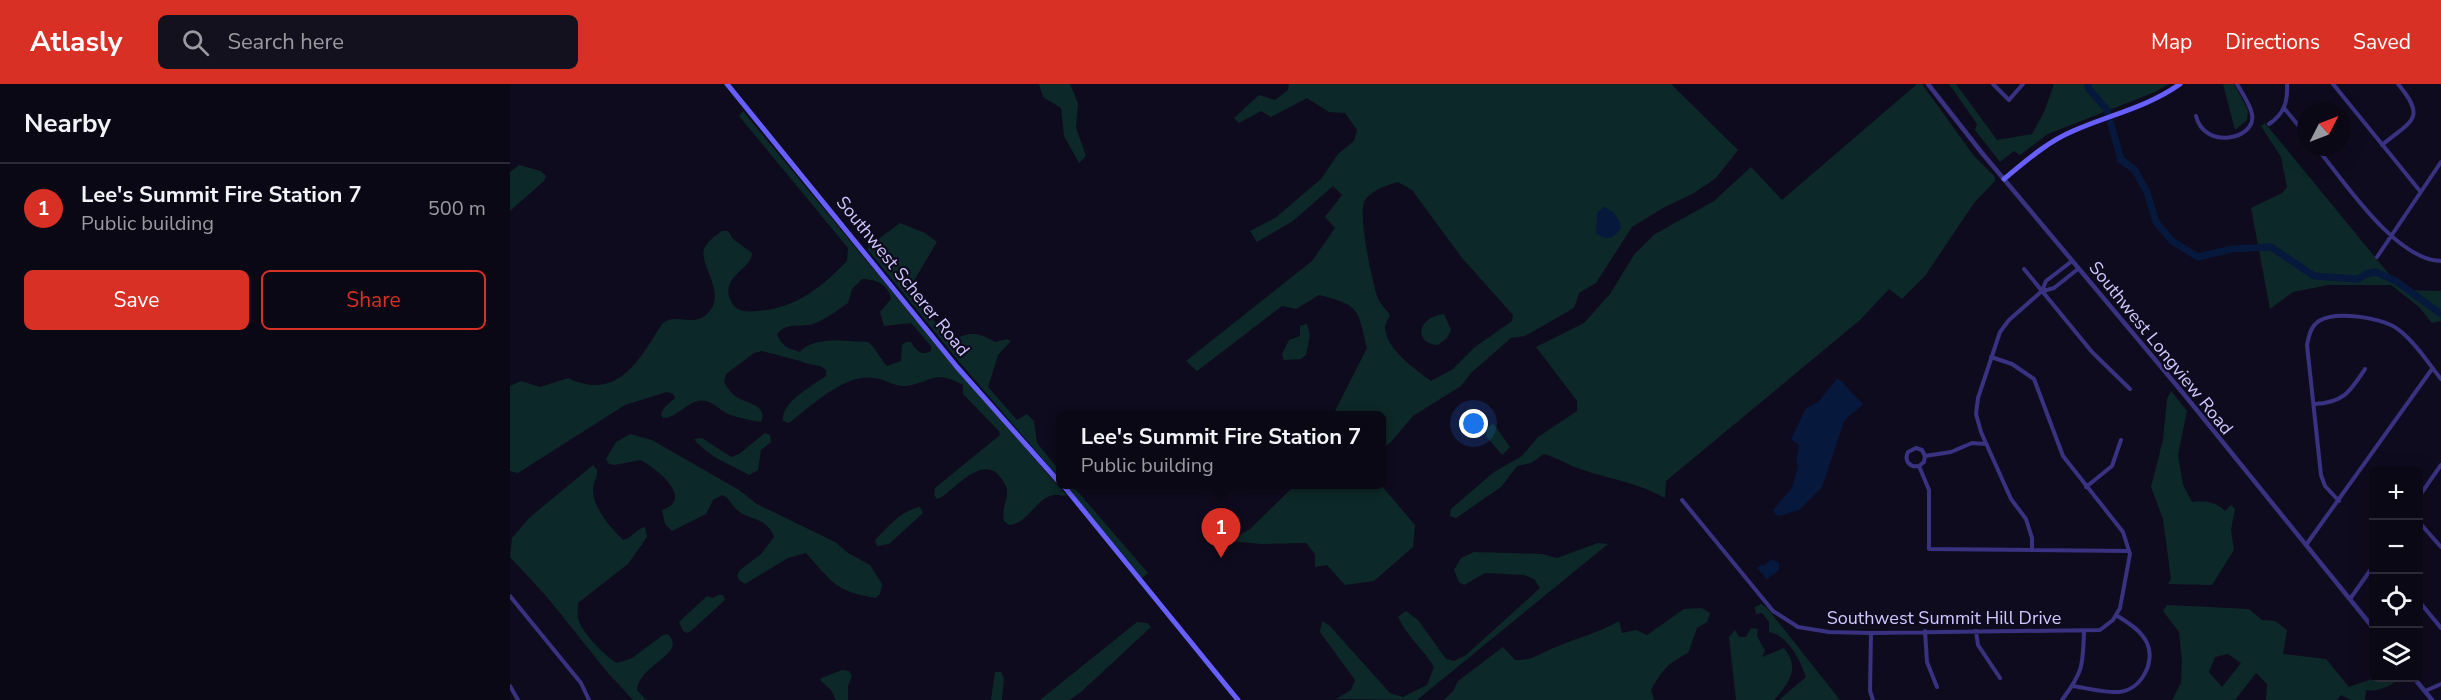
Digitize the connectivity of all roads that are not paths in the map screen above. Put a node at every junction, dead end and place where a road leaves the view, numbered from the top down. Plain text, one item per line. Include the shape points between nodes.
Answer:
1 (727, 84) edge
2 (1928, 84) edge
3 (1993, 84) edge
4 (2023, 84) edge
5 (2180, 84) edge
6 (2237, 84) edge
7 (2287, 84) edge
8 (2333, 84) edge
9 (2398, 84) edge
10 (2284, 108) junction
11 (2196, 116) dead end
12 (2269, 124) dead end
13 (2297, 124) edge
14 (2382, 145) junction
15 (2323, 156) edge
16 (2441, 162) edge
17 (2004, 179) junction
18 (2420, 191) junction
19 (2389, 236) junction
20 (2377, 256) dead end
21 (2072, 261) junction
22 (2441, 261) edge
23 (2024, 269) dead end
24 (2078, 269) junction
25 (2042, 291) junction
26 (1991, 357) junction
27 (2365, 369) dead end
28 (2432, 369) junction
29 (2441, 380) edge
30 (2130, 389) dead end
31 (2314, 404) junction
32 (1981, 432) junction
33 (2121, 440) dead end
34 (1972, 443) junction
35 (1986, 444) junction
36 (1925, 456) junction
37 (2441, 465) edge
38 (1919, 466) junction
39 (1056, 478) edge
40 (2086, 487) junction
41 (1065, 489) edge
42 (2423, 491) edge
43 (1682, 500) dead end
44 (2339, 501) junction
45 (2423, 527) edge
46 (2306, 546) junction
47 (2441, 547) edge
48 (2032, 550) junction
49 (2130, 551) junction
50 (2369, 571) edge
51 (510, 596) edge
52 (2349, 600) junction
53 (2423, 606) edge
54 (2116, 615) junction
55 (2369, 623) edge
56 (2441, 628) edge
57 (1925, 631) junction
58 (1977, 631) junction
59 (2084, 631) junction
60 (1871, 633) junction
61 (2000, 678) dead end
62 (2417, 682) edge
63 (2441, 684) edge
64 (510, 686) edge
65 (2073, 686) junction
66 (1937, 687) dead end
67 (2425, 691) junction
68 (518, 700) edge
69 (589, 700) edge
70 (1238, 700) edge
71 (1873, 700) edge
72 (2062, 700) edge
73 (2432, 700) edge

1 - 39 main road, Southwest Scherer Road via 957,367
2 - 17 street, Southwest Longview Road
3 - 4 street via 2008,100
5 - 17 main road via 2165,94 2048,143
6 - 11 street via 2252,112 2247,130 2217,138 2204,132
7 - 10 street
8 - 14 street
9 - 14 street via 2413,104 2413,119
10 - 12 street
10 - 13 street
14 - 18 street
15 - 19 street
16 - 18 street
17 - 21 street, Southwest Longview Road
18 - 19 street
19 - 20 street
19 - 22 street via 2424,258
21 - 24 street, Southwest Longview Road
21 - 25 street via 2046,281
23 - 25 street
24 - 25 street via 2054,288
24 - 46 street, Southwest Longview Road
25 - 26 street via 2009,320
25 - 30 street via 2092,352
26 - 32 street via 1978,399 1976,414
26 - 40 street via 2012,364 2034,379 2062,456
27 - 31 street via 2338,400
28 - 29 street
28 - 31 street via 2409,339 2386,322 2331,317 2319,321 2310,332 2307,345
28 - 44 street
31 - 44 street via 2321,475
32 - 34 street
32 - 35 street
33 - 40 street via 2112,466
34 - 35 street
34 - 36 street via 1951,452
35 - 48 street via 2011,499 2026,519
36 - 38 street
36 - 38 street via 1916,448 1908,452 1910,465
37 - 42 street
38 - 48 street via 1929,489 1929,549
40 - 49 street via 2123,532
41 - 70 main road, Southwest Scherer Road
43 - 60 street, Southwest Summit Hill Drive via 1783,619 1809,630
44 - 46 street
45 - 47 street
46 - 52 street, Southwest Longview Road
48 - 49 street
49 - 54 street
50 - 52 street
51 - 69 street via 581,683
52 - 55 street, Southwest Longview Road
53 - 56 street
54 - 59 street via 2100,630
54 - 65 street via 2147,643 2150,664 2144,677 2121,692
57 - 58 street, Southwest Summit Hill Drive
57 - 60 street, Southwest Summit Hill Drive
57 - 66 street via 1928,662
58 - 59 street, Southwest Summit Hill Drive
58 - 61 street via 1978,645
59 - 65 street via 2082,666
60 - 71 street
62 - 67 street
63 - 67 street
64 - 68 street
65 - 72 street
67 - 73 street

